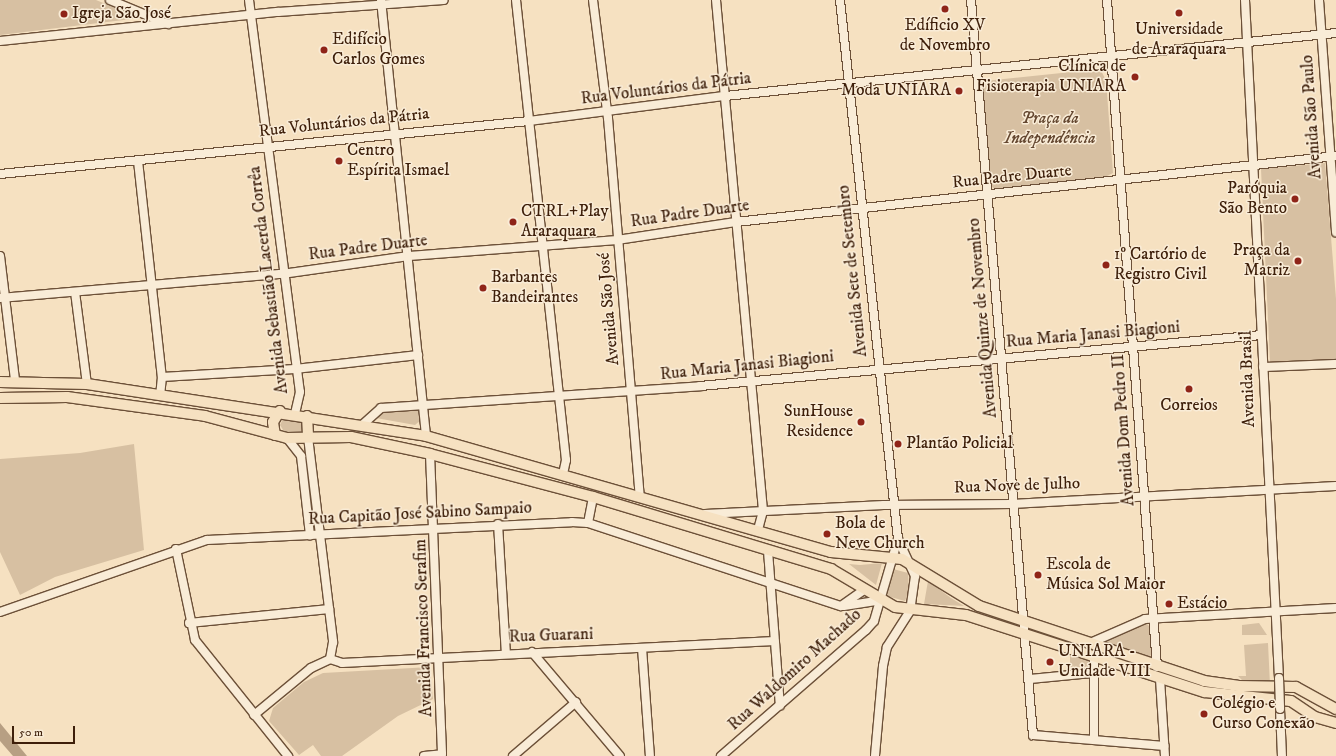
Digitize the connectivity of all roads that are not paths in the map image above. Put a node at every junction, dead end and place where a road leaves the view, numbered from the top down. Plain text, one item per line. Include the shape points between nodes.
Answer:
1 (249, 0) edge
2 (444, 0) edge
3 (516, 0) edge
4 (594, 0) edge
5 (716, 0) edge
6 (840, 0) edge
7 (971, 0) edge
8 (1107, 0) edge
9 (1245, 0) edge
10 (1319, 0) edge
11 (115, 1) edge
12 (382, 4) edge
13 (251, 15) junction
14 (169, 24) junction
15 (1336, 33) edge
16 (1321, 34) junction
17 (0, 42) edge
18 (1247, 42) junction
19 (1110, 56) junction
20 (976, 72) junction
21 (848, 84) junction
22 (725, 96) junction
23 (607, 112) junction
24 (528, 121) junction
25 (394, 133) junction
26 (268, 145) junction
27 (1333, 156) edge
28 (138, 161) junction
29 (1253, 163) junction
30 (0, 174) edge
31 (1121, 180) junction
32 (987, 195) junction
33 (861, 209) junction
34 (736, 222) junction
35 (1336, 232) edge
36 (617, 240) junction
37 (540, 247) junction
38 (0, 256) edge
39 (409, 256) junction
40 (282, 274) junction
41 (150, 283) junction
42 (75, 292) junction
43 (2, 298) edge
44 (1261, 335) junction
45 (1133, 345) junction
46 (418, 355) junction
47 (1002, 358) junction
48 (1336, 364) edge
49 (879, 367) junction
50 (1263, 367) junction
51 (295, 369) junction
52 (162, 378) junction
53 (15, 380) junction
54 (750, 381) junction
55 (0, 382) edge
56 (87, 384) junction
57 (632, 391) junction
58 (160, 395) junction
59 (557, 397) junction
60 (0, 398) edge
61 (425, 404) junction
62 (280, 411) junction
63 (295, 414) junction
64 (307, 416) junction
65 (361, 426) junction
66 (275, 435) junction
67 (426, 436) junction
68 (308, 437) junction
69 (287, 438) junction
70 (430, 454) junction
71 (563, 474) junction
72 (1336, 486) edge
73 (1267, 489) junction
74 (1143, 495) junction
75 (640, 496) junction
76 (593, 497) junction
77 (1012, 504) junction
78 (894, 505) junction
79 (763, 511) junction
80 (700, 514) junction
81 (588, 523) junction
82 (498, 524) junction
83 (436, 529) junction
84 (758, 530) junction
85 (315, 534) junction
86 (898, 538) junction
87 (740, 542) junction
88 (176, 549) junction
89 (768, 551) junction
90 (891, 558) junction
91 (912, 564) junction
92 (770, 582) junction
93 (865, 589) junction
94 (881, 600) junction
95 (841, 606) junction
96 (1336, 608) edge
97 (329, 609) junction
98 (910, 610) junction
99 (0, 612) edge
100 (1276, 612) junction
101 (1154, 618) junction
102 (1024, 622) junction
103 (188, 624) junction
104 (1025, 633) junction
105 (774, 641) junction
106 (1088, 644) junction
107 (642, 648) junction
108 (532, 652) junction
109 (506, 653) junction
110 (440, 657) junction
111 (1094, 657) junction
112 (330, 659) junction
113 (1157, 667) junction
114 (1092, 673) junction
115 (1030, 679) junction
116 (1160, 679) junction
117 (576, 702) junction
118 (780, 706) junction
119 (1336, 709) edge
120 (254, 715) junction
121 (1336, 723) edge
122 (1094, 738) junction
123 (1165, 746) junction
124 (443, 755) edge
125 (288, 756) edge
126 (424, 756) edge
127 (513, 756) edge
128 (620, 756) edge
129 (650, 756) edge
130 (721, 756) edge
131 (875, 756) edge
132 (1165, 756) edge
133 (1282, 756) edge

1 - 13 street, Avenida Sebastião Lacerda Corrêa
2 - 12 street
3 - 24 street
4 - 23 street, Avenida São José
5 - 22 street
6 - 21 street, Avenida Sete de Setembro
7 - 20 street, Avenida Quinze de Novembro
8 - 19 street, Avenida Dom Pedro II
9 - 18 street, Avenida Brasil
10 - 16 street, Avenida São Paulo
11 - 14 street
12 - 13 street
12 - 25 street
13 - 14 street
13 - 26 street, Avenida Sebastião Lacerda Corrêa
14 - 17 street
15 - 16 street, Rua Voluntários da Pátria
16 - 18 street, Rua Voluntários da Pátria
16 - 27 street, Avenida São Paulo
18 - 19 street, Rua Voluntários da Pátria
18 - 29 street, Avenida Brasil
19 - 20 street, Rua Voluntários da Pátria
19 - 31 street, Avenida Dom Pedro II
20 - 21 street, Rua Voluntários da Pátria
20 - 32 street, Avenida Quinze de Novembro
21 - 22 street, Rua Voluntários da Pátria
21 - 33 street, Avenida Sete de Setembro
22 - 23 street, Rua Voluntários da Pátria
22 - 34 street
23 - 24 street, Rua Voluntários da Pátria
23 - 36 street, Avenida São José
24 - 25 street, Rua Voluntários da Pátria
24 - 37 street
25 - 26 street, Rua Voluntários da Pátria
25 - 39 street
26 - 28 street, Rua Voluntários da Pátria
26 - 40 street, Avenida Sebastião Lacerda Corrêa
27 - 29 street, Rua Padre Duarte
27 - 35 street, Avenida São Paulo
28 - 30 street, Rua Voluntários da Pátria
28 - 41 street
29 - 31 street, Rua Padre Duarte
29 - 44 street, Avenida Brasil
31 - 32 street, Rua Padre Duarte
31 - 45 street, Avenida Dom Pedro II
32 - 33 street, Rua Padre Duarte
32 - 47 street, Avenida Quinze de Novembro
33 - 34 street, Rua Padre Duarte
33 - 49 street, Avenida Sete de Setembro
34 - 36 street, Rua Padre Duarte
34 - 54 street
36 - 37 street, Rua Padre Duarte
36 - 57 street, Avenida São José
37 - 39 street, Rua Padre Duarte
37 - 59 street
38 - 43 street
39 - 40 street, Rua Padre Duarte
39 - 46 street
40 - 41 street, Rua Padre Duarte
40 - 51 street, Avenida Sebastião Lacerda Corrêa
41 - 42 street, Rua Padre Duarte
41 - 52 street
42 - 43 street, Rua Padre Duarte
42 - 56 street
43 - 53 street
44 - 45 street, Rua Maria Janasi Biagioni
44 - 50 street, Avenida Brasil
45 - 47 street, Rua Maria Janasi Biagioni
45 - 74 street, Avenida Dom Pedro II
46 - 51 street
46 - 61 street
47 - 49 street, Rua Maria Janasi Biagioni
47 - 77 street, Avenida Quinze de Novembro
48 - 50 street
49 - 54 street, Rua Maria Janasi Biagioni
49 - 78 street, Avenida Sete de Setembro
50 - 73 street, Avenida Brasil
51 - 52 street
51 - 63 street, Avenida Sebastião Lacerda Corrêa via 300,392
52 - 58 street
53 - 55 main road
53 - 56 main road
54 - 57 street, Rua Maria Janasi Biagioni
54 - 79 street
56 - 58 main road
57 - 59 street, Rua Maria Janasi Biagioni
57 - 75 street, Avenida São José
58 - 62 main road
59 - 61 street, Rua Maria Janasi Biagioni
59 - 71 street via 566,460
60 - 66 main road via 67,397 161,409 205,416
61 - 65 street, Rua Maria Janasi Biagioni via 381,408
61 - 67 street
62 - 63 main road
62 - 66 main road via 273,422
63 - 64 main road
64 - 65 main road
64 - 68 main road
65 - 67 main road
66 - 69 main road
67 - 71 main road
68 - 69 main road
68 - 70 main road via 351,437
68 - 85 street
69 - 85 street via 301,456
70 - 76 main road
70 - 83 street, Avenida Francisco Serafim
71 - 75 main road
72 - 73 street, Rua Nove de Julho
73 - 74 street, Rua Nove de Julho
73 - 100 street, Avenida Brasil
74 - 77 street, Rua Nove de Julho
74 - 101 street, Avenida Dom Pedro II
75 - 80 main road
76 - 81 street
76 - 87 main road
77 - 78 street, Rua Nove de Julho
77 - 102 street, Avenida Quinze de Novembro
78 - 79 street, Rua Nove de Julho
78 - 86 street, Avenida Sete de Setembro
79 - 80 street, Rua Nove de Julho
79 - 84 street
80 - 84 main road
81 - 82 street, Rua Capitão José Sabino Sampaio
81 - 92 street, Rua Capitão José Sabino Sampaio
82 - 83 street, Rua Capitão José Sabino Sampaio
82 - 109 street
83 - 85 street, Rua Capitão José Sabino Sampaio
83 - 110 street, Avenida Francisco Serafim
84 - 87 main road via 750,539
84 - 90 main road via 831,552
85 - 88 street, Rua Capitão José Sabino Sampaio via 206,540
85 - 97 street
86 - 90 street, Avenida Sete de Setembro
86 - 91 street, Avenida Sete de Setembro
87 - 89 main road
88 - 99 street, Rua Capitão José Sabino Sampaio
88 - 103 street
89 - 92 street
89 - 93 main road via 831,569
90 - 91 main road
90 - 94 street, Rua Waldomiro Machado
91 - 98 street, Avenida Sete de Setembro via 915,584
91 - 102 main road via 960,598
92 - 95 street, Rua Capitão José Sabino Sampaio
92 - 105 street
93 - 94 main road
93 - 95 street
94 - 95 street, Rua Capitão José Sabino Sampaio
94 - 98 main road
94 - 118 street, Rua Waldomiro Machado via 866,630
96 - 100 street
97 - 103 street
97 - 112 street via 333,642
98 - 104 main road via 966,615
98 - 131 street via 887,647
100 - 101 street
100 - 133 street, Avenida Brasil, bridge
101 - 106 street
101 - 113 street, Avenida Dom Pedro II
102 - 104 street, Avenida Quinze de Novembro
102 - 106 main road
103 - 120 street via 194,640
104 - 111 main road
104 - 115 street, Avenida Quinze de Novembro
105 - 107 street, Rua Guarani
105 - 118 street
106 - 113 main road
107 - 108 street, Rua Guarani
107 - 129 street
108 - 109 street, Rua Guarani
108 - 117 street
109 - 110 street, Rua Guarani
110 - 112 street, Rua Guarani via 342,663
110 - 124 street, Avenida Francisco Serafim
111 - 114 street
111 - 116 main road
112 - 120 street via 311,668
113 - 119 main road via 1238,686 1296,687
114 - 115 street
114 - 122 street
115 - 122 street, Avenida Quinze de Novembro via 1033,735
116 - 121 main road via 1205,692 1291,701 1315,717
116 - 123 street
117 - 127 street
117 - 128 street
118 - 130 street, Rua Waldomiro Machado
120 - 125 street
122 - 123 street
123 - 132 street
124 - 126 street

